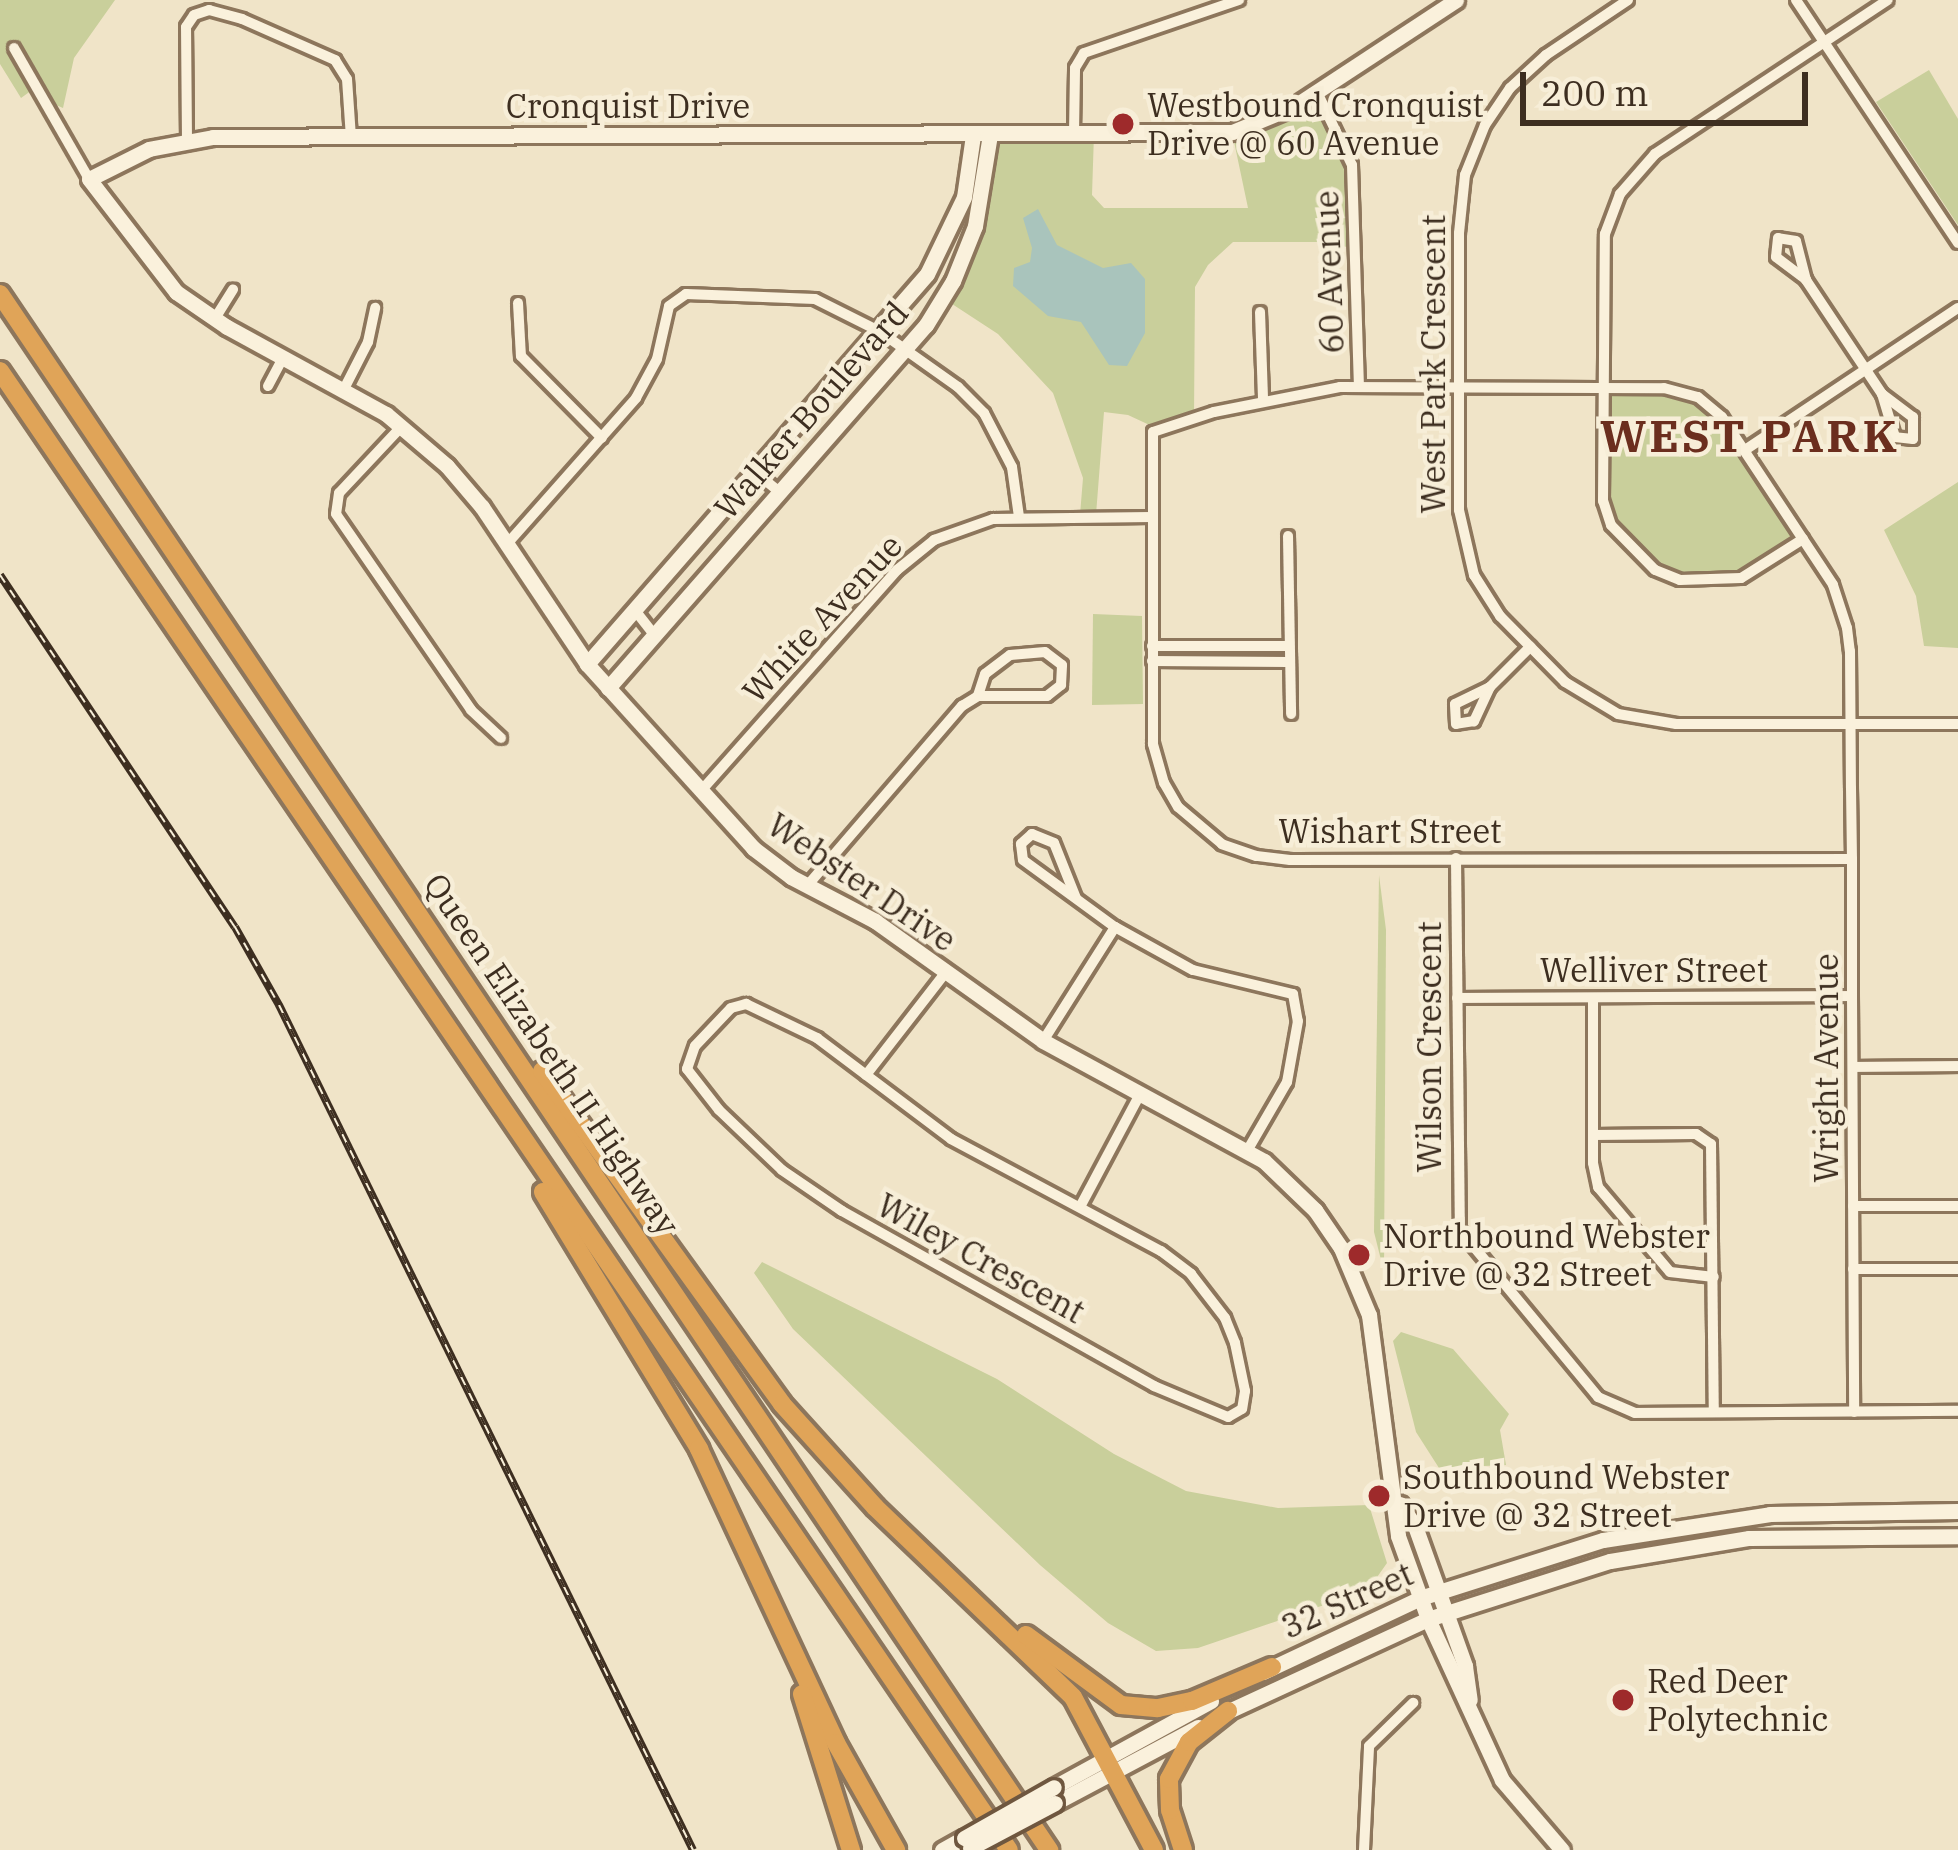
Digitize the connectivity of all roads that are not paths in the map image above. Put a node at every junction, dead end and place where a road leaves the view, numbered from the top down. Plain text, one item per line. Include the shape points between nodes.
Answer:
1 (1239, 0) edge
2 (1456, 0) edge
3 (1796, 0) edge
4 (1888, 0) edge
5 (1625, 1) edge
6 (1824, 42) junction
7 (14, 48) dead end
8 (1317, 92) junction
9 (1075, 134) junction
10 (981, 135) junction
11 (351, 137) junction
12 (187, 140) junction
13 (89, 179) junction
14 (1958, 243) edge
15 (0, 278) edge
16 (1806, 280) dead end
17 (233, 290) dead end
18 (0, 294) edge
19 (518, 303) dead end
20 (375, 308) dead end
21 (1958, 308) edge
22 (1260, 312) dead end
23 (214, 320) junction
24 (879, 331) junction
25 (906, 349) junction
26 (41, 355) junction
27 (283, 358) junction
28 (1866, 370) junction
29 (0, 371) edge
30 (268, 386) dead end
31 (1359, 387) junction
32 (1460, 387) junction
33 (1603, 387) junction
34 (344, 389) junction
35 (1882, 394) dead end
36 (1263, 400) junction
37 (402, 426) junction
38 (602, 438) junction
39 (1744, 450) junction
40 (755, 472) junction
41 (780, 493) junction
42 (1019, 517) junction
43 (1151, 517) junction
44 (1288, 536) dead end
45 (1803, 538) junction
46 (507, 544) junction
47 (634, 609) junction
48 (654, 635) junction
49 (1152, 646) junction
50 (1288, 646) junction
51 (1531, 647) junction
52 (1152, 662) junction
53 (1288, 662) junction
54 (587, 664) junction
55 (1490, 687) dead end
56 (608, 688) junction
57 (978, 696) junction
58 (1291, 714) dead end
59 (1851, 724) junction
60 (1958, 724) edge
61 (501, 738) dead end
62 (700, 792) junction
63 (1456, 858) junction
64 (1852, 859) junction
65 (807, 886) junction
66 (410, 897) junction
67 (1076, 898) junction
68 (1115, 927) junction
69 (945, 973) junction
70 (1852, 996) junction
71 (1457, 998) junction
72 (1593, 998) junction
73 (424, 999) junction
74 (1043, 1041) junction
75 (1958, 1066) edge
76 (1852, 1067) junction
77 (866, 1075) junction
78 (1140, 1094) junction
79 (1593, 1135) junction
80 (1247, 1151) junction
81 (1853, 1206) junction
82 (1958, 1206) edge
83 (1080, 1207) junction
84 (1853, 1269) junction
85 (1958, 1269) edge
86 (1714, 1277) junction
87 (1714, 1412) junction
88 (1854, 1412) junction
89 (1958, 1412) edge
90 (1398, 1502) junction
91 (1958, 1511) edge
92 (1958, 1536) edge
93 (755, 1565) junction
94 (962, 1586) junction
95 (1438, 1592) junction
96 (1420, 1598) junction
97 (1437, 1616) junction
98 (1272, 1667) junction
99 (1413, 1703) dead end
100 (1228, 1711) junction
101 (1108, 1766) junction
102 (967, 1845) edge
103 (851, 1850) edge
104 (896, 1850) edge
105 (942, 1850) edge
106 (1010, 1850) edge
107 (1049, 1850) edge
108 (1154, 1850) edge
109 (1183, 1850) edge
110 (1364, 1850) edge
111 (1562, 1850) edge

1 - 9 street via 1084,52 1076,68
2 - 8 street, Cronquist Drive
3 - 6 street
4 - 6 street
5 - 32 street, West Park Crescent via 1531,68 1492,112 1475,147 1459,216
6 - 14 street
6 - 33 street via 1655,154 1620,194 1603,248
7 - 13 street
8 - 9 street, Cronquist Drive via 1232,132
8 - 31 street, 60 Avenue via 1352,165
9 - 10 street, Cronquist Drive
10 - 11 street, Cronquist Drive
10 - 24 street, Walker Boulevard via 946,244
10 - 25 street, Walker Boulevard via 983,196 968,246 941,303
11 - 12 street, Cronquist Drive
11 - 12 street via 347,79 335,60 209,10 186,27
12 - 13 street, Cronquist Drive via 133,154
13 - 23 street, Webster Drive via 167,282
15 - 26 highway
16 - 28 street
17 - 23 street
18 - 26 highway, Queen Elizabeth II Highway
19 - 38 street via 521,356
20 - 34 street
21 - 28 street
22 - 36 street
23 - 27 street, Webster Drive
24 - 25 street
24 - 38 street via 815,299 678,296 645,384
24 - 40 street, Walker Boulevard
25 - 41 street, Walker Boulevard
25 - 42 street via 992,424 1012,467
26 - 66 highway, Queen Elizabeth II Highway
27 - 30 street
27 - 34 street, Webster Drive
28 - 35 street
28 - 39 street
29 - 73 highway
31 - 32 street, Wishart Street
31 - 36 street, Wishart Street
32 - 33 street, Wishart Street
32 - 51 street, West Park Crescent via 1462,543 1481,591
33 - 39 street, Wishart Street via 1698,397
33 - 45 street via 1604,509 1662,575 1741,578
34 - 37 street, Webster Drive
36 - 43 street, Wishart Street via 1156,428
37 - 46 street, Webster Drive via 466,486
37 - 61 street via 339,493 335,514 471,710
38 - 46 street
39 - 45 street, Wright Avenue
40 - 41 street
40 - 47 street, Walker Boulevard
41 - 48 street, Walker Boulevard
42 - 43 street, White Avenue
42 - 62 street, White Avenue via 956,529 909,558
43 - 49 street, Wishart Street
44 - 50 street
45 - 59 street, Wright Avenue via 1845,615
46 - 54 street, Webster Drive
47 - 48 street
47 - 54 street, Walker Boulevard
48 - 56 street, Walker Boulevard
49 - 50 street
49 - 52 street, Wishart Street
50 - 53 street
51 - 55 street
51 - 59 street, West Park Crescent via 1581,695 1650,722
52 - 53 street
52 - 63 street, Wishart Street via 1159,770 1178,807 1210,837 1273,859
53 - 58 street
54 - 56 street, Webster Drive
56 - 62 street, Webster Drive
57 - 57 street via 1047,696 1061,685 1062,665 1045,652 1010,655 985,674
57 - 65 street
59 - 60 street, West Park Crescent
59 - 64 street, Wright Avenue
62 - 65 street, Webster Drive via 753,848
63 - 64 street, Wishart Street
63 - 71 street, Wilson Crescent
64 - 70 street, Wright Avenue
65 - 69 street, Webster Drive via 875,921
66 - 94 highway via 782,1404 875,1507
66 - 107 highway, Queen Elizabeth II Highway
67 - 67 street via 1054,843 1032,834 1021,844 1023,860
67 - 68 street
68 - 74 street
68 - 80 street via 1192,970 1292,994 1298,1021 1287,1082
69 - 74 street, Webster Drive
69 - 77 street
70 - 72 street, Welliver Street
70 - 76 street, Wright Avenue
71 - 72 street, Welliver Street
71 - 87 street, Wilson Crescent via 1457,1214 1467,1244 1604,1403 1628,1412
72 - 79 street
73 - 93 highway via 699,1449
73 - 106 highway
74 - 78 street, Webster Drive
75 - 76 street
76 - 81 street, Wright Avenue
77 - 83 street, Wiley Crescent via 951,1139
77 - 83 street, Wiley Crescent via 750,1004 731,1008 686,1061 744,1136 842,1211 1154,1386 1198,1408 1236,1414 1245,1391 1235,1343 1209,1295 1161,1251
78 - 80 street, Webster Drive
78 - 83 street
79 - 86 street via 1595,1178 1609,1202 1670,1272
79 - 86 street via 1708,1140
80 - 90 street, Webster Drive via 1315,1210 1354,1276 1369,1315
81 - 82 street
81 - 84 street, Wright Avenue
84 - 85 street
84 - 88 street, Wright Avenue
86 - 87 street
87 - 88 street, Wilson Crescent
88 - 89 street, Wilson Crescent
90 - 95 street, Webster Drive
90 - 96 street, Webster Drive via 1398,1536
91 - 95 street, 32 Street via 1770,1514 1681,1525 1549,1553
92 - 97 street, 32 Street via 1770,1537 1662,1550 1552,1576
93 - 103 highway
93 - 104 highway via 836,1743
94 - 98 highway via 1120,1705 1192,1701
94 - 101 highway via 1073,1697
95 - 96 street, 32 Street
95 - 97 street, Webster Drive
96 - 97 street, Webster Drive
96 - 98 street, 32 Street
97 - 100 street, 32 Street
97 - 111 street via 1465,1666 1472,1714 1502,1780
98 - 101 street, 32 Street
99 - 110 street via 1369,1746
100 - 101 street, 32 Street
100 - 109 highway via 1189,1742 1169,1779
101 - 102 street, 32 Street, bridge
101 - 108 highway
102 - 105 street, 32 Street

